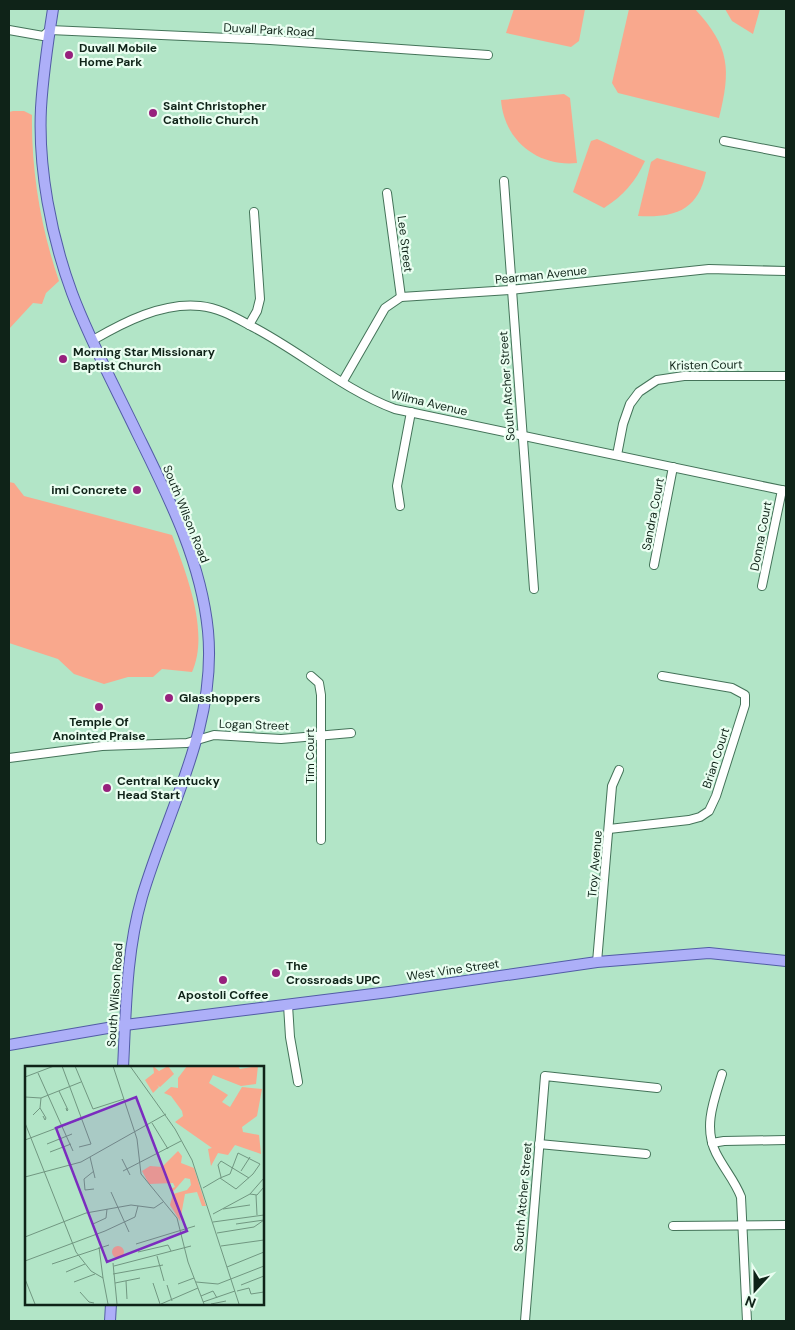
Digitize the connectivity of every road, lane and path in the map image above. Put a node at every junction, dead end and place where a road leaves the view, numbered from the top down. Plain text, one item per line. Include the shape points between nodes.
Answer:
1 (53, 9) edge
2 (9, 30) edge
3 (50, 30) junction
4 (488, 55) dead end
5 (724, 141) dead end
6 (786, 153) edge
7 (504, 181) dead end
8 (388, 193) dead end
9 (254, 212) dead end
10 (786, 271) edge
11 (510, 290) junction
12 (401, 297) junction
13 (250, 325) junction
14 (93, 340) junction
15 (786, 376) edge
16 (343, 382) junction
17 (411, 412) junction
18 (522, 436) junction
19 (617, 455) junction
20 (673, 467) junction
21 (784, 491) edge
22 (400, 506) dead end
23 (654, 565) dead end
24 (762, 586) dead end
25 (534, 589) dead end
26 (311, 676) dead end
27 (662, 676) dead end
28 (351, 733) dead end
29 (321, 736) junction
30 (198, 740) junction
31 (9, 758) edge
32 (619, 770) dead end
33 (610, 829) junction
34 (321, 840) dead end
35 (786, 961) edge
36 (597, 962) junction
37 (288, 1005) junction
38 (125, 1025) junction
39 (9, 1044) edge
40 (123, 1066) edge
41 (722, 1074) dead end
42 (298, 1082) dead end
43 (657, 1088) dead end
44 (786, 1140) edge
45 (712, 1143) junction
46 (539, 1144) junction
47 (646, 1154) dead end
48 (786, 1225) edge
49 (673, 1226) dead end
50 (743, 1226) junction
51 (111, 1305) edge
52 (110, 1321) edge
53 (525, 1321) edge
54 (747, 1321) edge

1 - 3 main road, South Wilson Road
2 - 3 street, Duvall Park Road via 43,36
3 - 4 street, Duvall Park Road via 270,40
3 - 14 main road, South Wilson Road via 41,110 45,178 53,227 66,274
5 - 6 street
7 - 11 street, South Atcher Street
8 - 12 street, Lee Street
9 - 13 street via 260,299
10 - 11 street, Pearman Avenue via 709,269
11 - 12 street, Pearman Avenue
11 - 18 street, South Atcher Street
12 - 16 street via 385,308
13 - 14 street, Wilma Avenue via 222,311 190,306 148,314
13 - 16 street, Wilma Avenue
14 - 30 main road, South Wilson Road via 176,516 199,582 209,651 207,691
15 - 19 street, Kristen Court via 684,376 657,380 639,392 630,404
16 - 17 street, Wilma Avenue via 384,404
17 - 18 street, Wilma Avenue
17 - 22 street via 397,486
18 - 19 street, Wilma Avenue
18 - 25 street, South Atcher Street
19 - 20 street, Wilma Avenue
20 - 21 street, Wilma Avenue
20 - 23 street, Sandra Court
21 - 24 street, Donna Court
26 - 29 street, Tim Court via 321,688
27 - 33 street, Brian Court via 732,688 745,695 745,705 716,796 709,811 695,819
28 - 29 street, Logan Street
29 - 30 street, Logan Street via 281,739 214,735
29 - 34 street, Tim Court
30 - 31 street, Logan Street via 178,744 94,747
30 - 38 main road, South Wilson Road via 134,926
32 - 33 street, Troy Avenue via 612,786
33 - 36 street, Troy Avenue
35 - 36 main road, West Vine Street via 709,954
36 - 37 main road, West Vine Street
37 - 38 main road, West Vine Street
37 - 42 street
38 - 39 main road, West Vine Street
38 - 40 main road, South Wilson Road
41 - 45 street via 710,1122
43 - 46 street, South Atcher Street via 544,1076
44 - 45 street
45 - 50 street via 741,1197
46 - 47 street
46 - 53 street, South Atcher Street
48 - 50 street
49 - 50 street
50 - 54 street
51 - 52 main road

